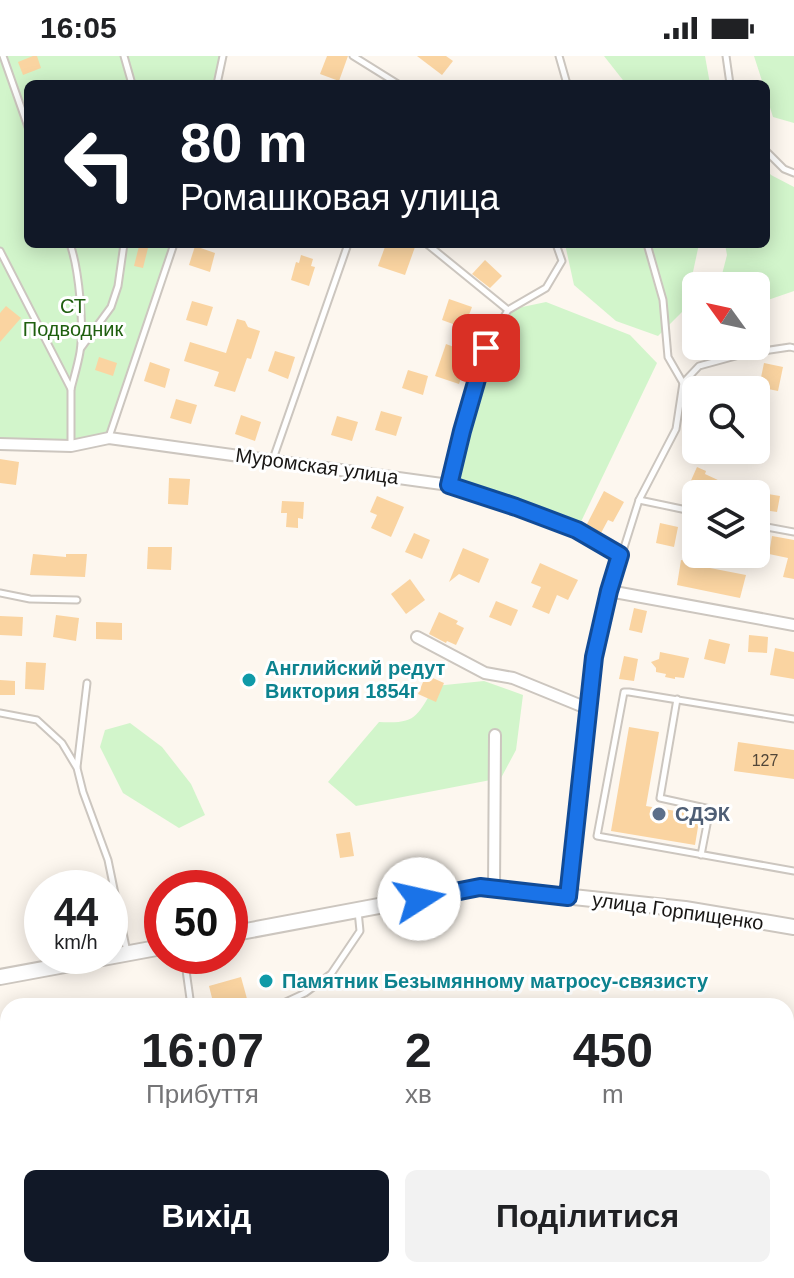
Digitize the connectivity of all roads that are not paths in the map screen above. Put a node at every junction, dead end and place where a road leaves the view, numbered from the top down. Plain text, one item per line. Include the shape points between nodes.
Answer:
1 (3, 56) edge
2 (124, 56) edge
3 (223, 56) edge
4 (353, 56) edge
5 (559, 56) edge
6 (726, 56) edge
7 (131, 80) edge
8 (218, 80) edge
9 (392, 80) edge
10 (566, 80) edge
11 (729, 80) edge
12 (24, 116) edge
13 (770, 155) edge
14 (794, 173) edge
15 (71, 248) edge
16 (123, 248) edge
17 (173, 248) edge
18 (347, 248) edge
19 (432, 248) edge
20 (557, 248) edge
21 (648, 248) edge
22 (0, 251) edge
23 (508, 310) junction
24 (793, 347) edge
25 (80, 350) junction
26 (690, 376) edge
27 (682, 381) edge
28 (71, 389) junction
29 (682, 390) edge
30 (109, 438) junction
31 (0, 444) edge
32 (71, 446) junction
33 (273, 460) junction
34 (449, 485) junction
35 (639, 500) junction
36 (682, 509) edge
37 (770, 528) edge
38 (794, 532) edge
39 (620, 555) junction
40 (609, 591) junction
41 (0, 593) edge
42 (77, 600) dead end
43 (794, 625) edge
44 (417, 637) dead end
45 (87, 683) dead end
46 (677, 699) junction
47 (589, 709) junction
48 (0, 713) edge
49 (794, 719) edge
50 (495, 735) dead end
51 (77, 768) junction
52 (701, 855) junction
53 (110, 870) edge
54 (794, 871) edge
55 (494, 889) junction
56 (568, 897) junction
57 (358, 910) junction
58 (794, 927) edge
59 (248, 931) edge
60 (24, 972) edge
61 (187, 974) edge
62 (0, 977) edge
63 (190, 998) edge
64 (294, 998) edge

1 - 12 lane
2 - 7 lane
3 - 8 lane
4 - 9 lane
5 - 10 lane
6 - 11 lane
13 - 14 lane
15 - 25 lane
16 - 25 lane via 111,307
17 - 30 lane
18 - 33 lane
19 - 23 lane
20 - 23 lane via 562,261 546,288
21 - 27 lane via 663,300 668,357
22 - 28 lane
23 - 34 lane via 486,348
24 - 26 lane via 699,366
25 - 28 lane
28 - 32 lane
29 - 35 lane via 676,429
30 - 32 street, Муромская улица
30 - 33 street, Муромская улица
31 - 32 street, Муромская улица
33 - 34 street, Муромская улица
34 - 39 street, Муромская улица via 577,530
35 - 36 lane
35 - 39 lane
37 - 38 lane
39 - 40 lane
40 - 43 street
40 - 47 lane
41 - 42 lane
44 - 47 street via 485,673 513,678
45 - 51 lane
46 - 49 lane
46 - 52 lane via 660,798 710,809
46 - 52 lane via 624,692 597,836
47 - 56 lane
48 - 51 lane via 37,720 62,743
50 - 55 street
51 - 53 lane
52 - 54 lane
55 - 56 main road, улица Горпищенко
55 - 57 main road, улица Горпищенко via 480,887
56 - 58 main road, улица Горпищенко
57 - 59 main road, улица Горпищенко
57 - 64 lane via 360,931 331,974
60 - 62 main road
61 - 63 lane

